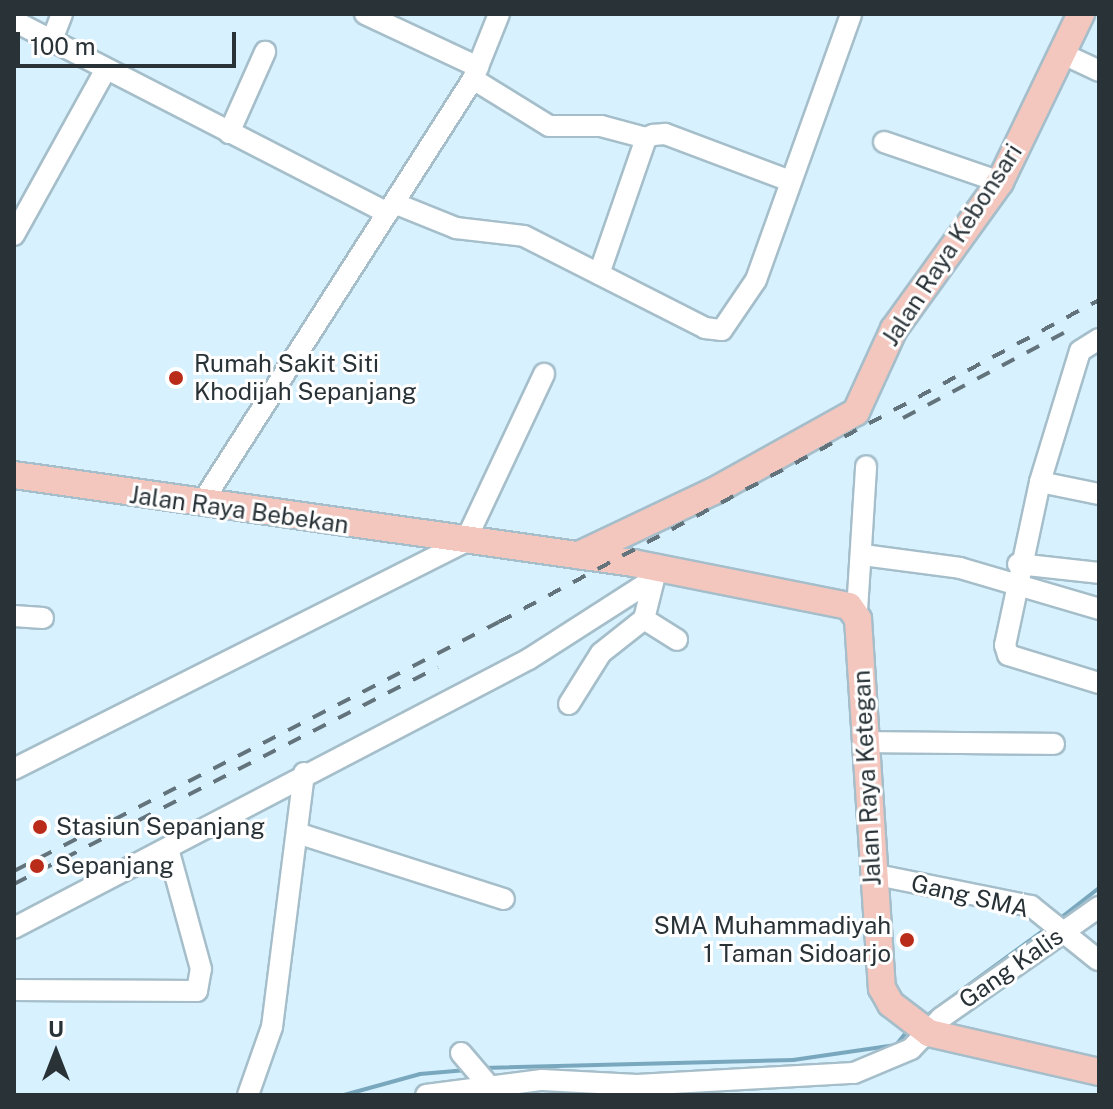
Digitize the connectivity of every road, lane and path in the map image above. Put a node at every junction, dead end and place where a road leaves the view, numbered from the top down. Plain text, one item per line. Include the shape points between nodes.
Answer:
1 (62, 14) edge
2 (365, 14) edge
3 (499, 14) edge
4 (851, 14) edge
5 (1081, 14) edge
6 (14, 21) edge
7 (52, 40) junction
8 (265, 52) dead end
9 (1063, 54) junction
10 (105, 71) junction
11 (1099, 71) edge
12 (475, 73) junction
13 (229, 133) junction
14 (646, 138) junction
15 (884, 142) dead end
16 (790, 181) junction
17 (1000, 182) junction
18 (390, 208) junction
19 (14, 235) edge
20 (599, 274) junction
21 (1099, 339) edge
22 (544, 374) dead end
23 (866, 466) dead end
24 (14, 475) edge
25 (1040, 482) junction
26 (1099, 494) edge
27 (201, 504) junction
28 (465, 542) junction
29 (575, 554) junction
30 (863, 555) junction
31 (1018, 564) junction
32 (1099, 573) edge
33 (655, 575) junction
34 (1013, 588) junction
35 (1099, 609) edge
36 (857, 611) junction
37 (14, 616) edge
38 (43, 618) dead end
39 (644, 619) junction
40 (677, 640) dead end
41 (1099, 683) edge
42 (569, 704) dead end
43 (867, 742) junction
44 (1054, 744) dead end
45 (14, 769) edge
46 (304, 773) junction
47 (297, 833) junction
48 (168, 848) junction
49 (872, 874) junction
50 (504, 899) dead end
51 (1099, 907) edge
52 (1051, 926) junction
53 (14, 928) edge
54 (1098, 960) edge
55 (14, 990) edge
56 (916, 1026) junction
57 (1099, 1072) edge
58 (543, 1087) edge
59 (640, 1090) edge
60 (450, 1094) edge
61 (248, 1095) edge
62 (426, 1095) edge

1 - 7 street
2 - 12 street
3 - 12 street
4 - 16 street
5 - 9 main road, Jalan Raya Kebonsari
6 - 7 street
7 - 10 street
8 - 13 street
9 - 11 street
9 - 17 main road, Jalan Raya Kebonsari
10 - 13 street
10 - 19 street
12 - 14 street via 549,126 601,126
12 - 18 street
13 - 18 street
14 - 16 street via 665,134
14 - 20 street
15 - 17 street
16 - 20 street via 756,280 722,330 705,328
17 - 29 main road, Jalan Raya Kebonsari via 894,329 846,422
18 - 20 street via 456,228 524,236
18 - 27 street
21 - 25 street via 1080,351
22 - 28 street
23 - 30 street
24 - 27 main road, Jalan Raya Bebekan
25 - 26 street
25 - 31 street
27 - 28 main road, Jalan Raya Bebekan
28 - 29 main road, Jalan Raya Bebekan
28 - 45 street
29 - 33 main road
30 - 34 street via 960,568
30 - 36 street
31 - 32 street
31 - 34 street
33 - 36 main road
33 - 39 street
33 - 46 street via 529,659
34 - 35 street
34 - 41 street via 1005,651
36 - 43 main road, Jalan Raya Ketegan
37 - 38 street
39 - 40 street
39 - 42 street via 601,653
43 - 44 street
43 - 49 main road, Jalan Raya Ketegan
46 - 47 street
46 - 48 street
47 - 50 street
47 - 61 street via 272,1027
48 - 53 street
48 - 55 street via 201,969 197,991
49 - 52 street, Gang SMA via 1031,906
49 - 56 main road, Jalan Raya Ketegan via 879,980
51 - 52 street, Gang Kalis
52 - 54 street, Gang SMA
52 - 56 street, Gang Kalis
56 - 57 main road
56 - 59 street, Gang Kalis via 900,1056 854,1073
58 - 59 street, Gang Kalis
58 - 60 street, Gang Kalis via 478,1071
60 - 62 street, Gang Kalis

